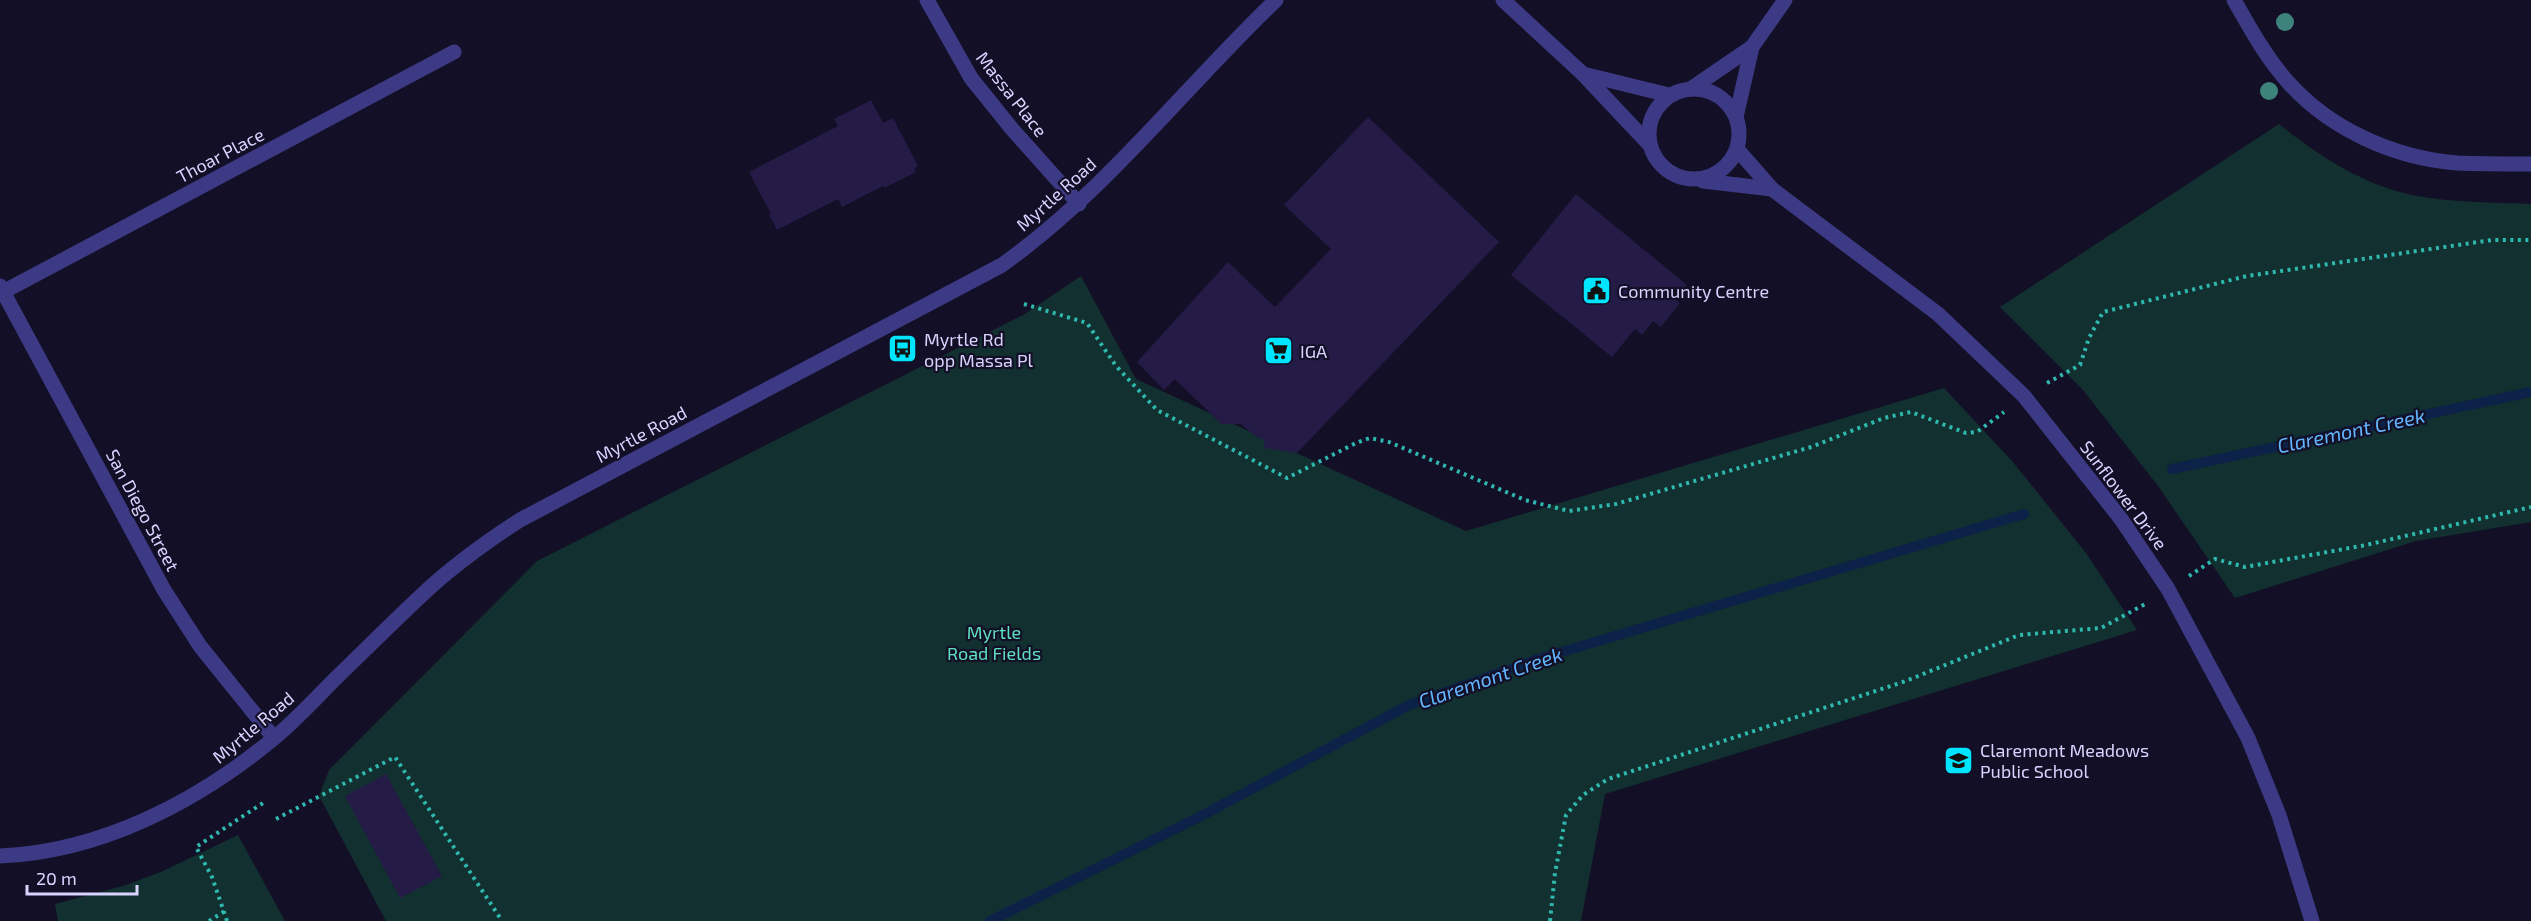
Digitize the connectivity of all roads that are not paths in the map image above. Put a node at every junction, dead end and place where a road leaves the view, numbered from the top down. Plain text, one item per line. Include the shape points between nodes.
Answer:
1 (927, 0) edge
2 (1276, 0) edge
3 (1503, 0) edge
4 (1785, 0) edge
5 (2234, 0) edge
6 (1752, 47) junction
7 (454, 52) dead end
8 (1583, 74) junction
9 (1692, 88) junction
10 (1669, 95) junction
11 (1736, 117) junction
12 (1648, 143) junction
13 (1737, 148) junction
14 (2531, 164) edge
15 (1699, 180) junction
16 (1772, 189) junction
17 (1078, 204) junction
18 (2, 289) edge
19 (274, 738) junction
20 (0, 856) edge
21 (2312, 921) edge

1 - 17 street, Massa Place via 971,78
2 - 17 street, Myrtle Road
3 - 8 street
4 - 6 street
5 - 14 street via 2258,42 2289,83 2310,104 2353,133 2427,159
6 - 9 street
6 - 11 street
7 - 18 street, Thoar Place
8 - 10 street
8 - 12 street
9 - 10 street
9 - 11 street via 1722,98
10 - 12 street via 1657,106 1648,127
11 - 13 street via 1740,133
12 - 15 street via 1663,168 1683,179
13 - 15 street via 1730,163
13 - 16 street, Sunflower Drive
15 - 16 street, Sunflower Drive
16 - 21 street, Sunflower Drive via 1938,314 2024,396 2121,519 2168,589 2248,738 2279,815
17 - 19 street, Myrtle Road via 1002,265 495,536 440,578
18 - 19 street, San Diego Street via 164,590 200,646
19 - 20 street, Myrtle Road via 212,785 137,823 69,846

